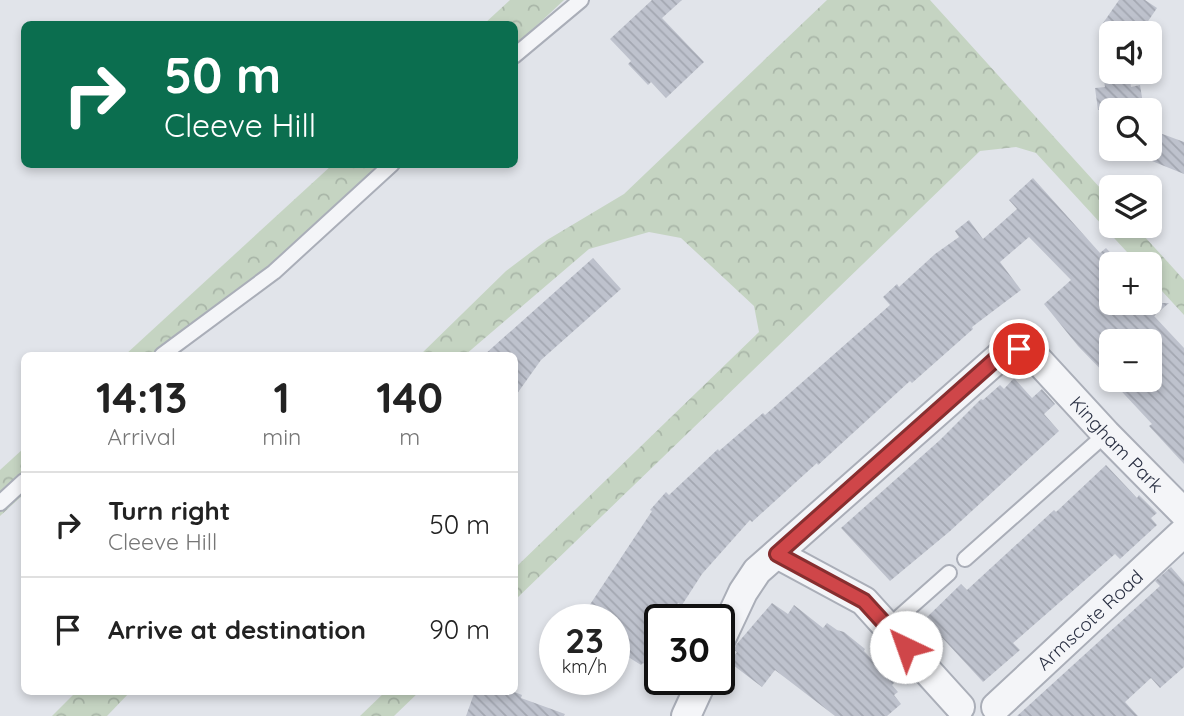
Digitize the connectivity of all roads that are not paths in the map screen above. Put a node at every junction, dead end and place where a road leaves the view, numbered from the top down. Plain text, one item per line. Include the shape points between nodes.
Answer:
1 (581, 0) edge
2 (518, 52) edge
3 (388, 168) edge
4 (166, 352) edge
5 (1106, 434) junction
6 (21, 484) edge
7 (0, 503) edge
8 (1184, 513) edge
9 (1184, 532) edge
10 (777, 554) junction
11 (965, 559) dead end
12 (949, 573) dead end
13 (735, 609) edge
14 (888, 627) junction
15 (696, 695) edge
16 (957, 711) edge
17 (998, 711) edge
18 (686, 716) edge

1 - 2 lane
3 - 4 lane via 274,272
5 - 8 street, Kingham Park
5 - 10 street, Kingham Park via 1037,359 1019,349 1005,352
5 - 11 lane
6 - 7 lane
9 - 17 street, Armscote Road
10 - 13 street via 757,572
10 - 14 street via 864,601
12 - 14 lane
14 - 16 street
15 - 18 street
16 - 17 street via 971,700 984,700

